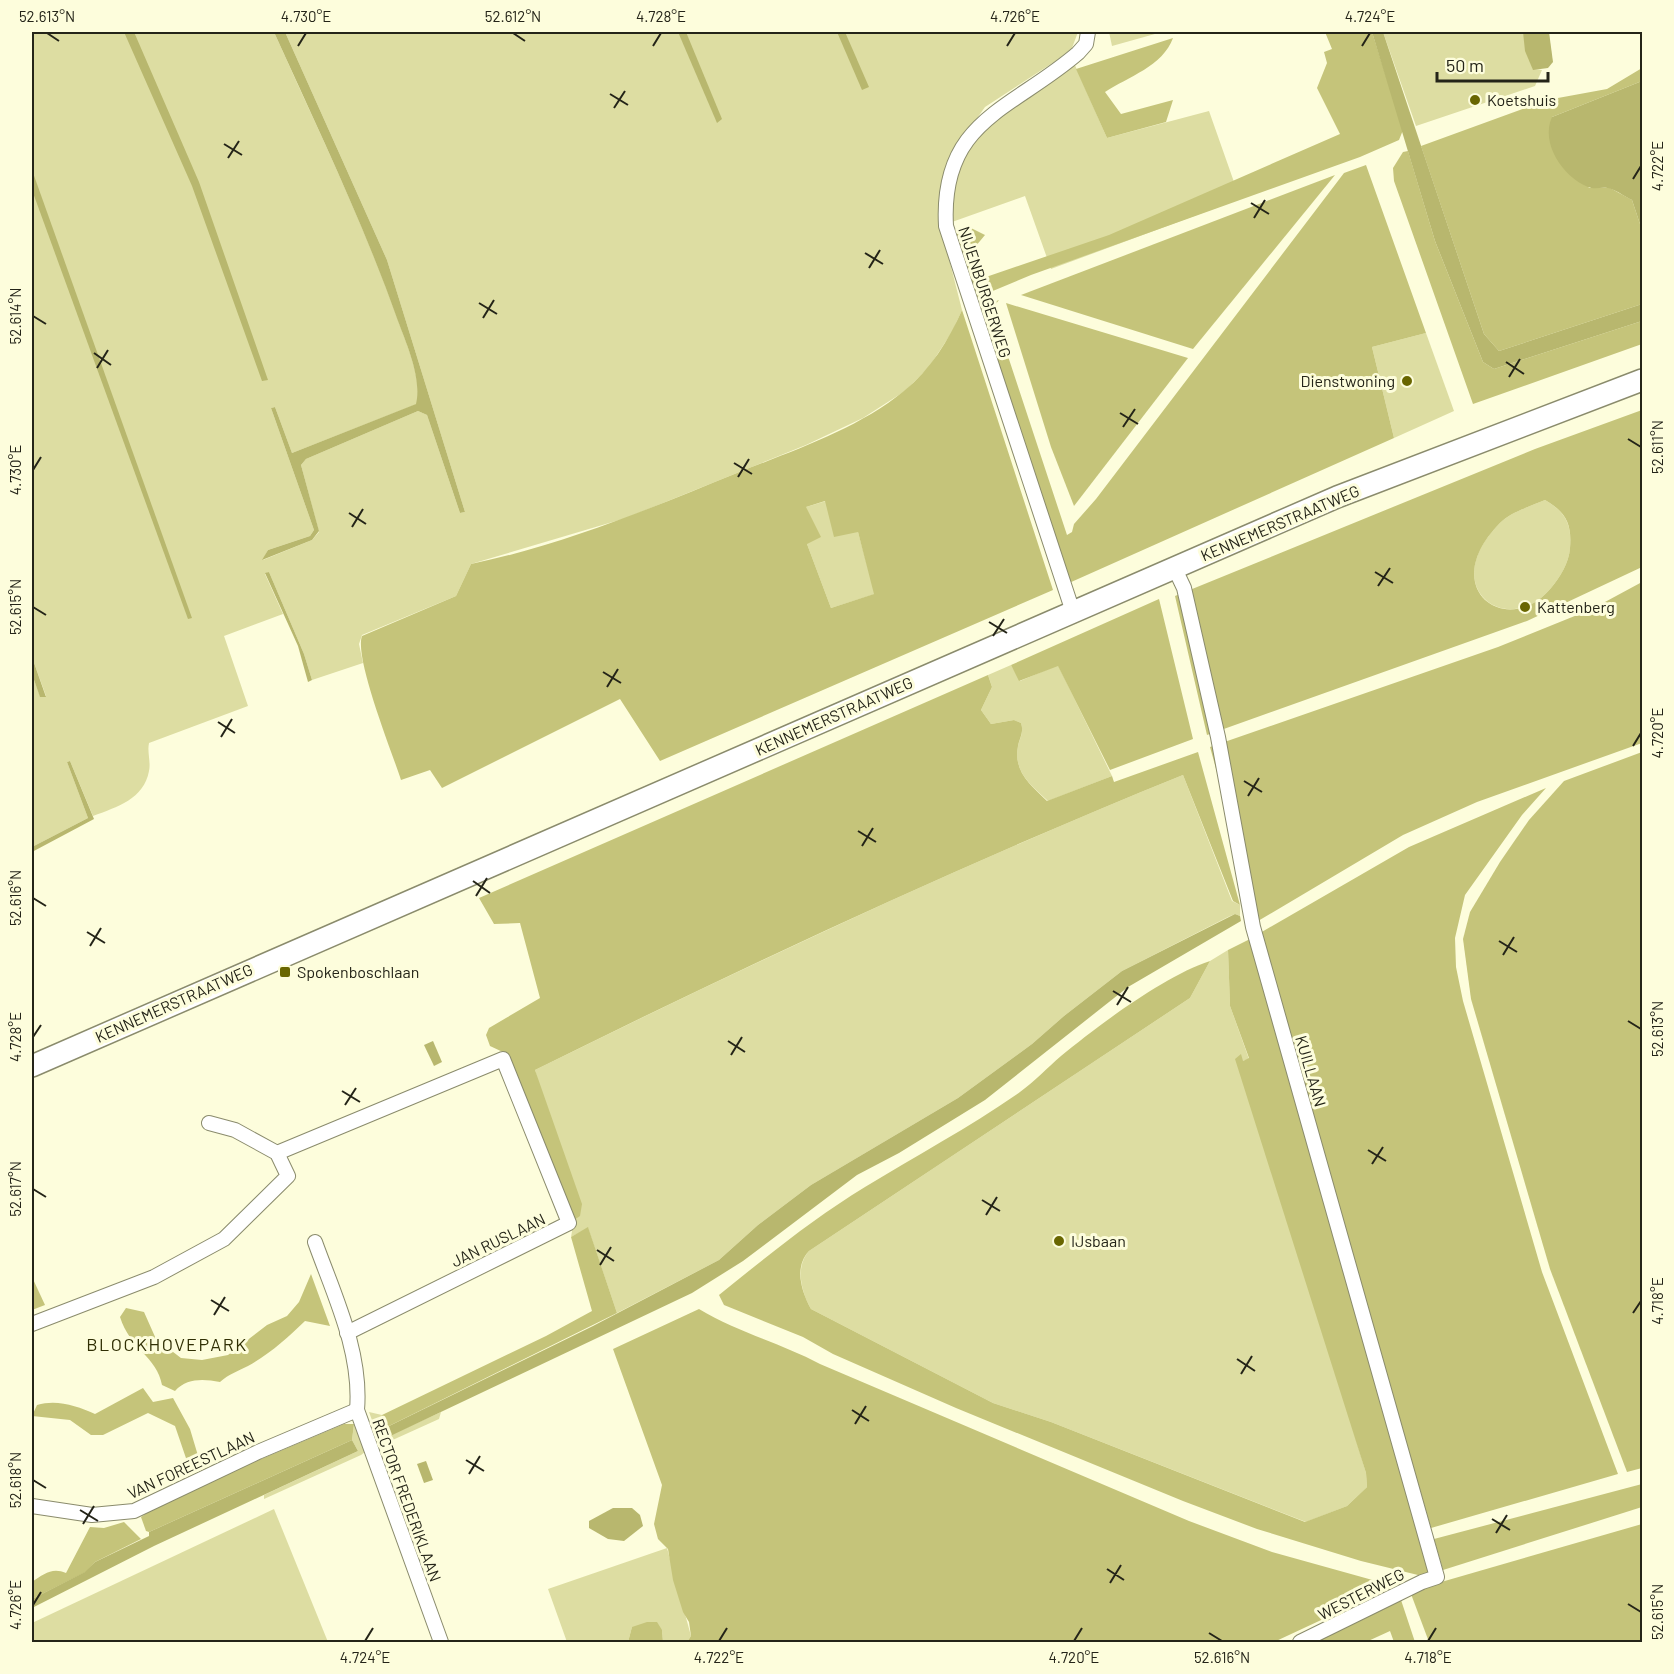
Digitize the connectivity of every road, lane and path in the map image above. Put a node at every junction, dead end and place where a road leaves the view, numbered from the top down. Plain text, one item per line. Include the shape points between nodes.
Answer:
1 (1088, 32) edge
2 (1642, 380) edge
3 (1179, 579) junction
4 (1073, 612) junction
5 (32, 1066) edge
6 (209, 1123) dead end
7 (277, 1153) junction
8 (315, 1242) dead end
9 (32, 1324) edge
10 (347, 1333) junction
11 (357, 1410) junction
12 (32, 1506) edge
13 (1437, 1577) joint
14 (441, 1642) edge
15 (1300, 1642) edge

1 - 4 street, NIJENBURGERWEG via 1086,44 1078,53 990,116 970,135 949,175 945,207 946,225
2 - 3 main road, KENNEMERSTRAATWEG via 1337,497
3 - 4 main road, KENNEMERSTRAATWEG
3 - 13 street, KUILLAAN via 1218,737 1253,927
4 - 5 main road, KENNEMERSTRAATWEG
6 - 7 street via 235,1130
7 - 9 street via 288,1176 224,1239 154,1277
7 - 10 street, JAN RUSLAAN via 503,1059 569,1223
8 - 10 street
10 - 11 street, RECTOR FREDERIKLAAN via 359,1390
11 - 12 street, VAN FOREESTLAAN via 134,1511 92,1515
11 - 14 street, RECTOR FREDERIKLAAN
13 - 15 street, WESTERWEG

